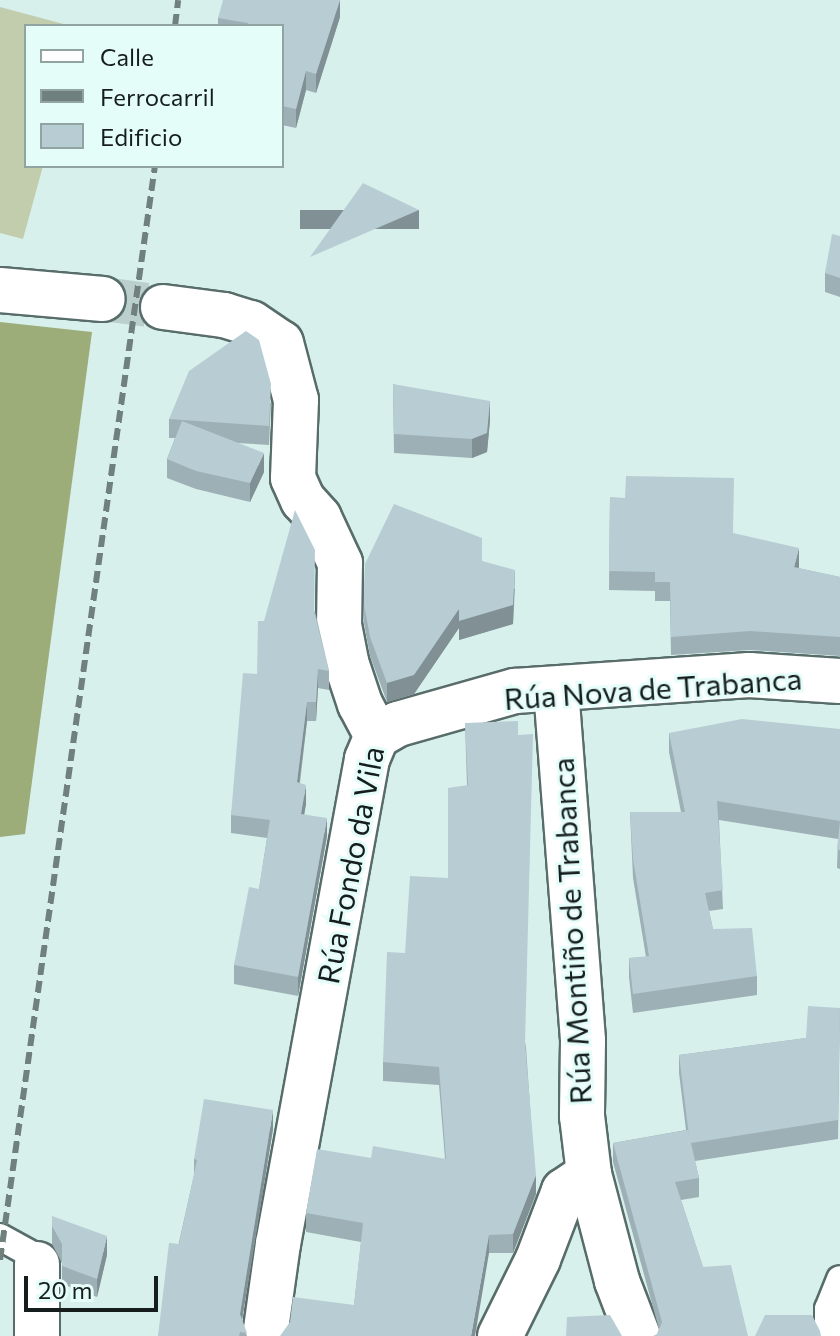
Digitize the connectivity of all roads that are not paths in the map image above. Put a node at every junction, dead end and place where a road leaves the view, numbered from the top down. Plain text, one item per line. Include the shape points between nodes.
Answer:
1 (0, 290) edge
2 (103, 299) tunnel mouth
3 (163, 307) tunnel mouth
4 (840, 681) edge
5 (556, 689) junction
6 (377, 736) junction
7 (589, 1174) junction
8 (0, 1237) edge
9 (37, 1264) joint
10 (840, 1279) edge
11 (37, 1336) edge
12 (265, 1336) edge
13 (500, 1336) edge
14 (638, 1336) edge
15 (828, 1336) edge

1 - 2 street
3 - 6 street, Rúa Fondo da Vila via 251,323 281,343 296,400 293,478 340,563 339,625 346,662
4 - 5 street, Rúa Nova de Trabanca via 749,675
5 - 6 street, Rúa Nova de Trabanca via 515,691 398,724
5 - 7 street, Rúa Montiño de Trabanca
6 - 12 street, Rúa Fondo da Vila via 367,759
7 - 13 street via 564,1191
7 - 14 street, Rúa Montiño de Trabanca via 617,1281
8 - 9 lane via 33,1255
9 - 11 street
10 - 15 lane via 828,1309

